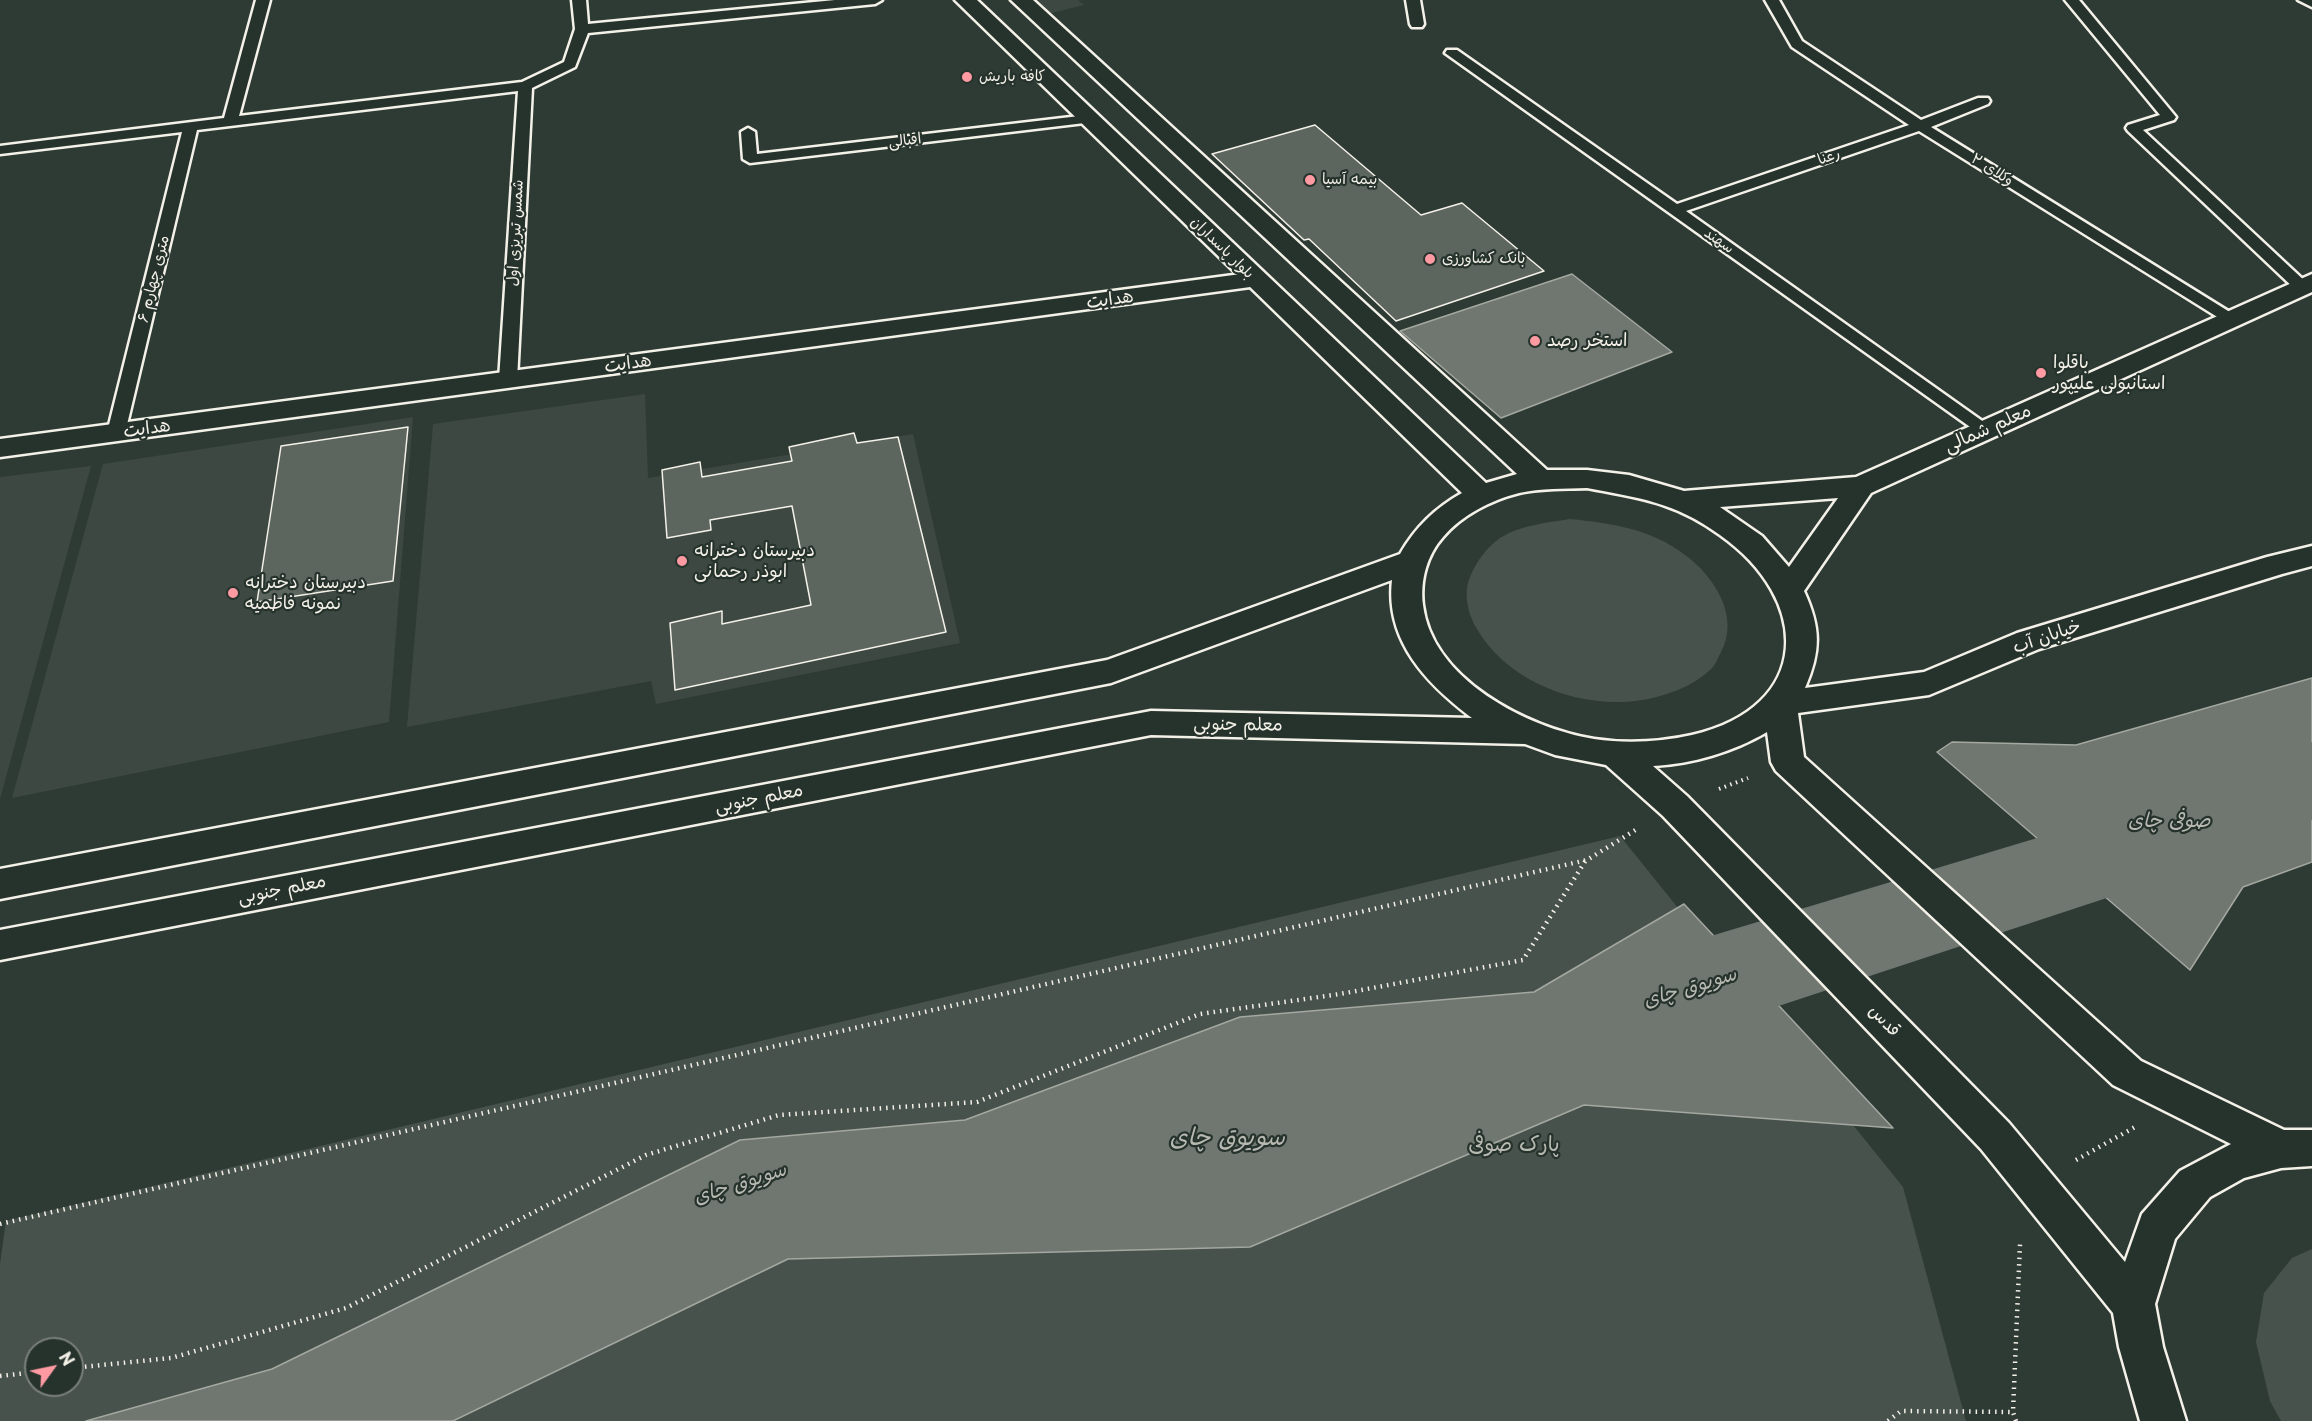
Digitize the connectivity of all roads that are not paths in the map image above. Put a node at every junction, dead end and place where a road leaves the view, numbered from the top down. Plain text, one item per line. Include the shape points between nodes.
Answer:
1 (263, 0) edge
2 (579, 0) edge
3 (875, 0) edge
4 (965, 0) edge
5 (1021, 0) edge
6 (1413, 0) edge
7 (1772, 0) edge
8 (2072, 0) edge
9 (2305, 0) edge
10 (2312, 3) edge
11 (1418, 24) dead end
12 (582, 29) junction
13 (1452, 53) dead end
14 (525, 87) junction
15 (1983, 101) dead end
16 (1088, 119) junction
17 (231, 120) junction
18 (191, 126) junction
19 (1920, 126) junction
20 (748, 132) dead end
21 (0, 150) edge
22 (1675, 210) junction
23 (1256, 280) junction
24 (2307, 285) edge
25 (2233, 318) junction
26 (508, 380) junction
27 (1986, 430) junction
28 (116, 433) junction
29 (0, 448) edge
30 (1540, 480) junction
31 (1861, 486) junction
32 (1481, 495) junction
33 (1682, 501) junction
34 (2312, 556) edge
35 (1410, 562) junction
36 (1788, 589) junction
37 (1780, 703) junction
38 (1525, 732) junction
39 (1616, 754) junction
40 (0, 885) edge
41 (0, 945) edge
42 (2296, 1148) edge
43 (2133, 1304) junction
44 (2163, 1421) edge

1 - 17 lane
2 - 12 lane
3 - 12 lane
4 - 16 street, بلوار پاسداران
5 - 30 street
6 - 11 lane
7 - 19 lane, وکلای ۲ via 1797,44
8 - 24 lane via 2169,117 2133,128
9 - 10 lane
12 - 14 lane via 570,64
13 - 22 lane, سهند
14 - 17 lane
14 - 26 lane, شمس تبریزی اول
15 - 19 lane, رعنا
16 - 20 lane, اقبالی via 750,159
16 - 23 street, بلوار پاسداران
17 - 18 lane
18 - 21 lane
18 - 28 lane, ۶ متری چهارم
19 - 22 lane, رعنا
19 - 25 lane, وکلای ۲
22 - 27 lane, سهند
23 - 26 street, هدایت
23 - 32 street, بلوار پاسداران
24 - 25 street, معلم شمالی
25 - 27 street, معلم شمالی
26 - 28 street, هدایت
27 - 31 street, معلم شمالی
28 - 29 street, هدایت
30 - 32 street
30 - 33 street via 1587,479 1635,486
31 - 33 street
31 - 36 street
32 - 35 street via 1450,513 1425,535
33 - 36 street via 1726,524 1763,554
34 - 37 street, خیابان آب via 2028,641 1929,683
35 - 38 street via 1406,593 1409,614 1427,657 1452,686 1485,712
35 - 40 street via 1111,671
36 - 37 street via 1801,624 1801,660
37 - 39 street via 1740,733 1684,752
37 - 42 street via 1788,762 2127,1073
38 - 39 street via 1570,746
38 - 41 street, معلم جنوبی via 1150,723
39 - 43 street, قدس via 1675,806 1995,1136
42 - 43 street via 2234,1162 2195,1184 2157,1228
43 - 44 street

